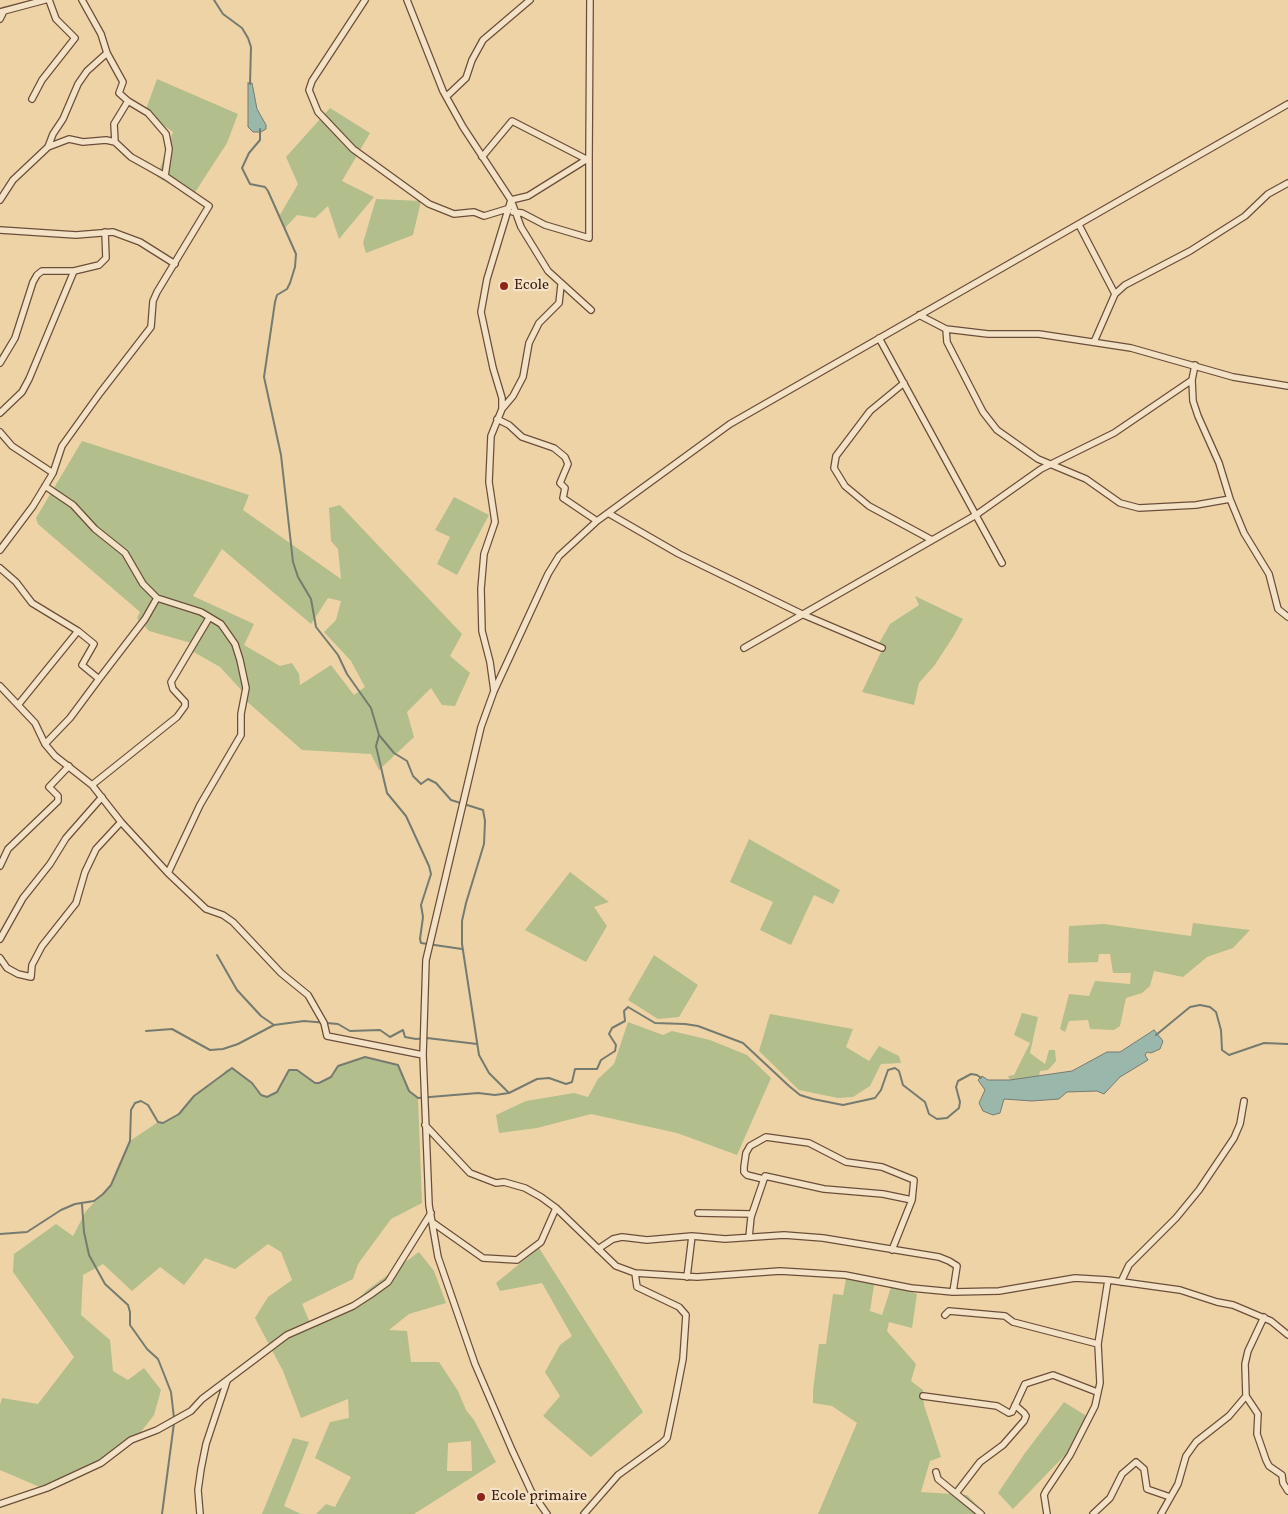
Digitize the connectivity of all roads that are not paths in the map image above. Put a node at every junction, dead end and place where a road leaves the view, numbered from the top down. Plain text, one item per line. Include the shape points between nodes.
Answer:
1 (44, 0) edge
2 (49, 0) edge
3 (82, 0) edge
4 (365, 0) edge
5 (407, 0) edge
6 (530, 0) edge
7 (590, 0) edge
8 (2, 11) edge
9 (0, 19) edge
10 (107, 53) junction
11 (446, 96) junction
12 (32, 99) dead end
13 (128, 101) junction
14 (1288, 104) edge
15 (115, 142) junction
16 (48, 147) junction
17 (482, 156) junction
18 (588, 159) junction
19 (165, 176) junction
20 (1288, 183) edge
21 (0, 200) edge
22 (510, 200) junction
23 (510, 210) junction
24 (1079, 225) junction
25 (0, 230) edge
26 (105, 232) junction
27 (174, 264) junction
28 (74, 271) junction
29 (561, 284) junction
30 (1114, 294) junction
31 (591, 310) dead end
32 (919, 315) junction
33 (946, 329) junction
34 (879, 338) junction
35 (1094, 342) junction
36 (0, 363) edge
37 (1195, 365) junction
38 (1192, 380) junction
39 (904, 383) junction
40 (1288, 386) edge
41 (502, 408) junction
42 (0, 413) edge
43 (496, 419) junction
44 (0, 432) edge
45 (1049, 465) junction
46 (53, 472) junction
47 (45, 486) junction
48 (1230, 499) junction
49 (608, 513) junction
50 (976, 515) junction
51 (598, 521) junction
52 (932, 540) junction
53 (0, 550) edge
54 (1002, 563) dead end
55 (0, 568) edge
56 (157, 598) junction
57 (804, 615) junction
58 (1288, 616) edge
59 (209, 618) junction
60 (78, 631) junction
61 (744, 648) dead end
62 (882, 648) dead end
63 (99, 679) junction
64 (0, 686) edge
65 (494, 691) junction
66 (18, 705) junction
67 (45, 744) junction
68 (68, 766) junction
69 (92, 784) junction
70 (102, 797) junction
71 (121, 822) junction
72 (0, 866) edge
73 (168, 873) junction
74 (0, 939) edge
75 (0, 958) edge
76 (423, 1055) junction
77 (1244, 1101) dead end
78 (424, 1124) junction
79 (763, 1179) junction
80 (912, 1200) junction
81 (556, 1208) junction
82 (431, 1213) junction
83 (698, 1213) dead end
84 (752, 1214) junction
85 (432, 1222) junction
86 (692, 1236) junction
87 (749, 1237) junction
88 (598, 1249) junction
89 (892, 1250) junction
90 (636, 1273) junction
91 (686, 1277) junction
92 (1108, 1280) junction
93 (1121, 1282) junction
94 (953, 1292) junction
95 (945, 1316) dead end
96 (1264, 1318) junction
97 (1288, 1335) edge
98 (1098, 1344) junction
99 (227, 1381) junction
100 (1097, 1392) junction
101 (923, 1396) dead end
102 (1246, 1396) junction
103 (1015, 1405) junction
104 (936, 1472) dead end
105 (1288, 1491) edge
106 (957, 1492) junction
107 (1170, 1497) junction
108 (0, 1504) edge
109 (200, 1514) edge
110 (547, 1514) edge
111 (584, 1514) edge
112 (982, 1514) edge
113 (1046, 1514) edge
114 (1093, 1514) edge
115 (1161, 1514) edge

1 - 8 street
2 - 12 street via 56,19 75,38 42,80
3 - 10 street via 101,34
4 - 23 street via 312,81 309,90 318,112 353,149 429,204 454,214 474,212 484,216
5 - 11 street
6 - 11 street via 483,40 466,78
7 - 18 street
8 - 9 street
10 - 13 street via 122,78 119,92
10 - 16 street via 78,84
11 - 17 street
13 - 15 street via 114,124
13 - 19 street via 148,113 166,134 169,148
14 - 24 street
15 - 16 street via 69,139
15 - 19 street via 136,161
16 - 21 street via 13,180
17 - 18 street via 512,122
17 - 22 street
18 - 22 street via 528,196
18 - 23 street via 589,238
19 - 27 street via 209,206
20 - 30 street via 1190,251
22 - 23 street
23 - 29 street via 548,271
23 - 41 street via 487,279 482,312 493,368 501,389
24 - 30 street
24 - 32 street
25 - 26 street via 76,235
26 - 27 street via 118,233 140,242
26 - 28 street via 104,262
27 - 46 street via 153,301 151,327 62,446
28 - 36 street via 37,275 15,338
28 - 42 street via 29,379 22,392
29 - 31 street
29 - 41 street via 560,303 539,323 529,343 523,377
30 - 35 street
32 - 33 street
32 - 34 street
33 - 35 street via 988,334 1039,334
33 - 45 street via 947,342 982,412 997,430
34 - 39 street
34 - 49 street via 730,424
35 - 37 street
37 - 38 street
37 - 40 street via 1233,377
38 - 45 street via 1114,433
38 - 48 street via 1193,401
39 - 50 street
39 - 52 street via 870,411 836,456 834,468 845,486 868,506
41 - 43 street
43 - 51 street via 522,437 554,448 565,457 568,464 561,480 565,488 563,498
43 - 65 street via 491,436 488,482 495,522 484,554 481,589 482,631
44 - 46 street via 12,446
45 - 48 street via 1086,479 1120,502 1139,508 1196,505
45 - 50 street
46 - 47 street
47 - 53 street
47 - 56 street via 73,505 124,553 143,584
48 - 58 street via 1244,534 1269,574 1278,609
49 - 51 street
49 - 57 street via 679,554
50 - 52 street
50 - 54 street
51 - 65 street via 559,556
52 - 57 street
55 - 60 street via 32,603
56 - 59 street via 201,612
56 - 63 street
57 - 61 street
57 - 62 street
59 - 69 street via 171,682 185,706 177,717
59 - 73 street via 228,632 240,660 246,688 241,735 200,805
60 - 63 street via 94,645 82,665
60 - 66 street
63 - 67 street via 70,718
64 - 66 street
65 - 76 street via 481,727 426,960
66 - 67 street via 35,723
67 - 68 street
68 - 69 street
68 - 72 street via 49,787 58,796 58,801 8,849
69 - 70 street
70 - 71 street
70 - 74 street via 66,838 23,898
71 - 73 street
71 - 75 street via 96,849 76,903 42,946 32,965 31,977 7,968
73 - 76 street via 206,908 228,918 281,973 308,995 324,1022 327,1036
76 - 78 street
77 - 93 street via 1234,1138 1199,1190 1130,1265
78 - 81 street via 470,1173 489,1181 525,1188
78 - 82 street
79 - 80 street via 767,1176 824,1189
79 - 80 street via 744,1172 750,1146 766,1137 809,1143 846,1162 882,1167 914,1180
79 - 84 street
80 - 89 street
81 - 85 street via 541,1242 517,1260 483,1258
81 - 88 street
82 - 85 street
82 - 99 street via 388,1282 353,1306 287,1335
83 - 84 street
84 - 87 street
85 - 110 street via 438,1257 475,1364 531,1492
86 - 87 street
86 - 88 street via 647,1240 622,1237
86 - 91 street
87 - 89 street via 823,1238
88 - 90 street via 616,1266
89 - 94 street via 939,1257 957,1266
90 - 91 street
90 - 111 street via 637,1287 679,1307 686,1316 684,1349 667,1438 618,1475
91 - 94 street via 780,1271 845,1275 911,1288
92 - 93 street
92 - 94 street via 1075,1278 999,1291
92 - 98 street
93 - 96 street via 1180,1290 1234,1305
95 - 98 street via 949,1311 1004,1316 1013,1322
96 - 97 street
96 - 102 street via 1245,1364
98 - 100 street via 1100,1383
99 - 108 street via 202,1399 191,1412 131,1440 101,1463 47,1488
99 - 109 street via 203,1460 198,1490
100 - 103 street via 1053,1376 1025,1384
100 - 113 street via 1089,1419 1046,1491
101 - 103 street via 997,1406 1010,1413
102 - 105 street via 1258,1414 1258,1434 1268,1466 1282,1475
102 - 107 street via 1229,1416 1196,1442 1186,1456 1178,1484
103 - 106 street via 1026,1416 1024,1420 1003,1445 980,1462
104 - 106 street via 938,1479
106 - 112 street
107 - 114 street via 1146,1488 1144,1469 1136,1462 1122,1474 1110,1498
107 - 115 street

